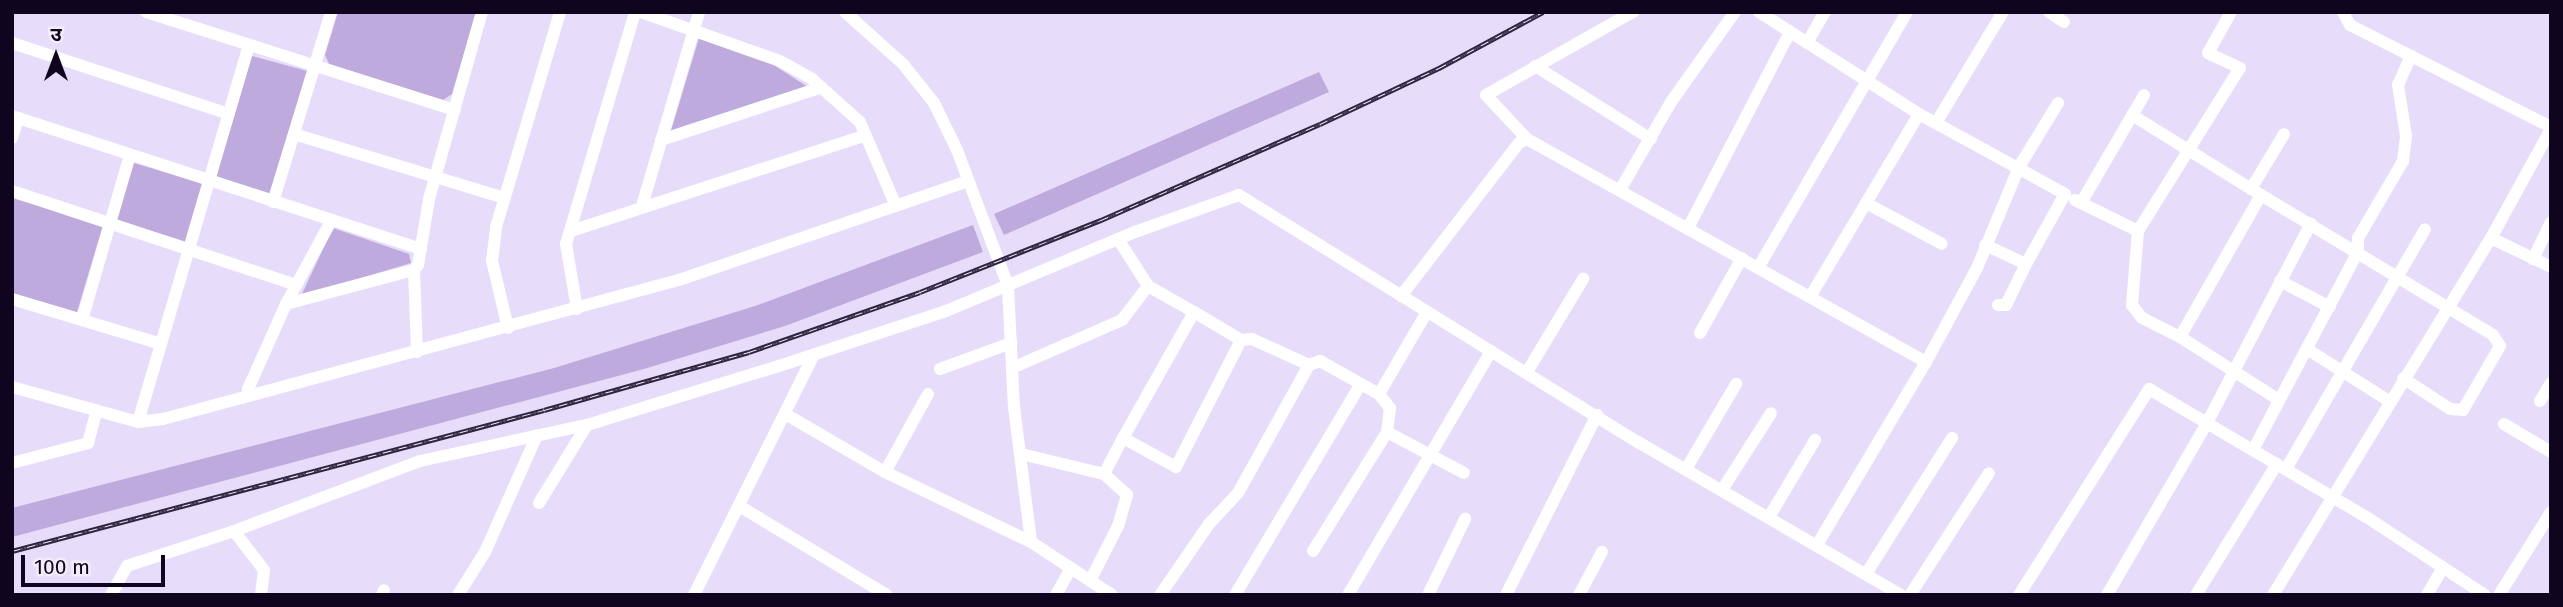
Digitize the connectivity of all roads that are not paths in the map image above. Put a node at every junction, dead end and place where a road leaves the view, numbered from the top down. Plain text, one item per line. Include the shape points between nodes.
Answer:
1 (146, 12) edge
2 (331, 12) edge
3 (482, 12) edge
4 (560, 12) edge
5 (635, 12) edge
6 (641, 12) edge
7 (699, 12) edge
8 (1633, 12) edge
9 (1735, 12) edge
10 (1759, 12) edge
11 (1825, 12) edge
12 (1907, 12) edge
13 (2003, 12) edge
14 (2049, 12) edge
15 (2231, 12) edge
16 (2343, 12) edge
17 (852, 14) edge
18 (2064, 22) dead end
19 (694, 29) junction
20 (1790, 32) junction
21 (12, 43) edge
22 (1807, 43) junction
23 (249, 46) junction
24 (2411, 56) junction
25 (1535, 66) junction
26 (314, 67) junction
27 (1867, 81) junction
28 (822, 87) junction
29 (2144, 95) dead end
30 (2058, 103) dead end
31 (454, 110) junction
32 (229, 114) junction
33 (1919, 114) junction
34 (2132, 116) junction
35 (15, 117) edge
36 (1936, 123) junction
37 (2551, 128) edge
38 (294, 134) junction
39 (2284, 134) dead end
40 (866, 135) junction
41 (12, 138) edge
42 (1651, 138) junction
43 (1527, 139) junction
44 (662, 140) junction
45 (2189, 148) junction
46 (130, 155) junction
47 (2019, 167) junction
48 (435, 177) junction
49 (209, 181) junction
50 (968, 181) junction
51 (1620, 190) junction
52 (12, 191) edge
53 (2256, 192) junction
54 (2065, 194) junction
55 (504, 198) junction
56 (273, 202) junction
57 (1866, 203) junction
58 (2081, 203) junction
59 (642, 206) junction
60 (895, 206) junction
61 (331, 221) junction
62 (2551, 222) edge
63 (110, 223) junction
64 (2311, 223) junction
65 (1688, 228) junction
66 (2425, 229) dead end
67 (571, 231) junction
68 (2138, 231) junction
69 (2491, 238) junction
70 (1118, 239) junction
71 (1942, 244) dead end
72 (1985, 245) junction
73 (190, 247) junction
74 (421, 249) junction
75 (2358, 252) junction
76 (1742, 258) junction
77 (2533, 258) junction
78 (2026, 264) junction
79 (2551, 267) edge
80 (1758, 268) junction
81 (414, 270) junction
82 (2399, 277) junction
83 (1583, 278) dead end
84 (2280, 281) junction
85 (296, 285) junction
86 (1008, 286) junction
87 (1148, 286) junction
88 (1401, 296) junction
89 (1810, 297) junction
90 (12, 299) edge
91 (286, 304) junction
92 (1997, 305) dead end
93 (2330, 307) junction
94 (2448, 307) junction
95 (577, 309) junction
96 (1194, 312) junction
97 (1427, 312) junction
98 (82, 320) junction
99 (508, 328) junction
100 (1700, 333) dead end
101 (2180, 337) junction
102 (1241, 340) junction
103 (1011, 343) junction
104 (161, 344) junction
105 (2307, 349) junction
106 (1491, 351) junction
107 (417, 352) junction
108 (814, 354) junction
109 (1926, 362) junction
110 (1309, 365) junction
111 (1012, 368) junction
112 (940, 369) dead end
113 (2232, 371) junction
114 (1527, 372) junction
115 (2344, 373) junction
116 (2403, 378) junction
117 (2551, 383) edge
118 (1360, 384) junction
119 (1736, 384) dead end
120 (12, 387) edge
121 (928, 394) dead end
122 (1379, 394) junction
123 (249, 396) junction
124 (2279, 400) junction
125 (2389, 401) junction
126 (2540, 401) dead end
127 (96, 413) junction
128 (1771, 413) dead end
129 (787, 415) junction
130 (1597, 415) junction
131 (138, 422) junction
132 (2207, 423) junction
133 (2504, 424) dead end
134 (587, 425) junction
135 (1387, 432) junction
136 (537, 436) junction
137 (1123, 438) junction
138 (1952, 438) dead end
139 (1815, 440) dead end
140 (2253, 450) junction
141 (2551, 452) edge
142 (1021, 454) junction
143 (1430, 455) junction
144 (12, 463) edge
145 (2282, 467) junction
146 (1686, 469) junction
147 (885, 472) junction
148 (1464, 473) dead end
149 (1989, 473) dead end
150 (1104, 474) junction
151 (1722, 490) junction
152 (2330, 496) junction
153 (539, 503) dead end
154 (741, 507) junction
155 (2551, 512) edge
156 (1769, 517) junction
157 (1465, 519) dead end
158 (234, 531) junction
159 (1031, 542) junction
160 (1817, 545) junction
161 (1313, 551) dead end
162 (1602, 552) dead end
163 (2443, 567) junction
164 (1071, 568) junction
165 (1866, 574) junction
166 (1090, 581) junction
167 (2478, 593) edge
168 (884, 594) edge
169 (1901, 594) edge
170 (111, 595) edge
171 (261, 595) edge
172 (458, 595) edge
173 (694, 595) edge
174 (1056, 595) edge
175 (1112, 595) edge
176 (1160, 595) edge
177 (1235, 595) edge
178 (1349, 595) edge
179 (1428, 595) edge
180 (1506, 595) edge
181 (1579, 595) edge
182 (2019, 595) edge
183 (2107, 595) edge
184 (2196, 595) edge
185 (2273, 595) edge
186 (2427, 595) edge
187 (2499, 595) edge

1 - 23 street
2 - 26 street
3 - 31 street
4 - 55 street
5 - 67 street
6 - 19 street
7 - 19 street
8 - 25 street
9 - 42 street
10 - 20 street
11 - 22 street
12 - 27 street
13 - 36 street
14 - 18 street
15 - 45 street via 2208,53 2241,68
16 - 24 street via 2350,25
17 - 50 street via 903,64 934,103
19 - 28 street via 780,61
19 - 44 street
20 - 22 street
20 - 65 street
21 - 32 street
22 - 27 street
23 - 26 street
23 - 32 street
24 - 37 street
24 - 75 street via 2398,85 2406,136 2403,161 2358,237
25 - 42 street
25 - 43 street via 1486,95
26 - 31 street
26 - 38 street
27 - 33 street
27 - 80 street
28 - 40 street via 860,122
28 - 44 street
29 - 34 street
30 - 47 street
31 - 48 street
32 - 49 street
33 - 36 street
33 - 57 street
34 - 45 street
34 - 58 street
35 - 41 street
35 - 46 street
36 - 47 street
37 - 69 street
38 - 48 street
38 - 56 street
39 - 53 street
40 - 59 street
40 - 60 street
42 - 51 street
43 - 51 street
43 - 88 street via 1519,143
44 - 59 street
45 - 53 street
45 - 68 street
46 - 49 street
46 - 63 street
47 - 54 street
47 - 72 street
48 - 55 street
48 - 74 street
49 - 56 street
49 - 73 street
50 - 60 street
50 - 86 street
51 - 65 street
52 - 63 street
53 - 64 street
53 - 101 street
54 - 58 street
54 - 78 street
55 - 99 street via 492,261
56 - 61 street
57 - 71 street
57 - 89 street
58 - 68 street
59 - 67 street
60 - 95 street via 679,280
61 - 74 street
61 - 85 street
62 - 77 street
63 - 73 street
63 - 98 street
64 - 75 street
64 - 84 street
65 - 76 street
66 - 82 street
67 - 95 street via 565,262
68 - 101 street via 2132,305 2142,318
69 - 77 street
69 - 94 street
70 - 86 street
70 - 87 street
70 - 88 street via 1239,195
72 - 78 street
72 - 109 street
73 - 85 street
73 - 104 street
74 - 81 street
75 - 82 street
75 - 93 street
76 - 80 street
76 - 100 street
77 - 79 street
78 - 92 street via 2006,305
80 - 89 street
81 - 91 street
81 - 107 street
82 - 94 street
82 - 115 street
83 - 114 street
84 - 93 street
84 - 113 street
85 - 91 street
86 - 103 street
86 - 108 street
87 - 96 street
87 - 111 street via 1122,320
88 - 97 street
89 - 109 street
90 - 98 street
91 - 123 street via 248,389
93 - 105 street
94 - 116 street
94 - 116 street via 2493,335 2500,346 2463,410 2450,409
95 - 99 street
96 - 102 street
96 - 137 street
97 - 106 street
97 - 122 street
98 - 104 street
99 - 107 street
101 - 113 street
102 - 110 street via 1252,339
102 - 137 street via 1176,467
103 - 111 street
103 - 112 street
104 - 131 street
105 - 115 street
105 - 124 street
106 - 114 street
106 - 143 street
107 - 123 street
108 - 129 street
108 - 134 street
109 - 160 street
110 - 118 street via 1320,361
110 - 176 street via 1238,493 1209,524
111 - 142 street
113 - 124 street
113 - 132 street
114 - 130 street
115 - 125 street
115 - 145 street
116 - 125 street
117 - 126 street
118 - 122 street
118 - 177 street
119 - 146 street
120 - 127 street
121 - 147 street
122 - 135 street via 1390,408
123 - 131 street
124 - 140 street
125 - 152 street
127 - 131 street
127 - 144 street via 88,443
128 - 151 street
129 - 147 street
129 - 154 street
130 - 146 street
130 - 180 street
132 - 140 street
132 - 182 street via 2149,389
132 - 183 street
133 - 141 street
134 - 136 street
134 - 153 street
135 - 143 street
135 - 161 street
136 - 158 street via 420,461
136 - 172 street via 485,552
137 - 150 street
138 - 165 street
139 - 156 street
140 - 145 street
142 - 150 street
142 - 159 street
143 - 148 street
143 - 178 street
145 - 152 street
145 - 184 street
146 - 151 street
147 - 159 street
149 - 169 street
150 - 166 street via 1127,495 1118,526
151 - 156 street
152 - 163 street
152 - 185 street
154 - 168 street
154 - 173 street
155 - 187 street
156 - 160 street
157 - 179 street
158 - 170 street via 127,566
158 - 171 street via 264,570
159 - 164 street
160 - 165 street
162 - 181 street
163 - 167 street
163 - 186 street
164 - 166 street
164 - 174 street
165 - 169 street
166 - 175 street

